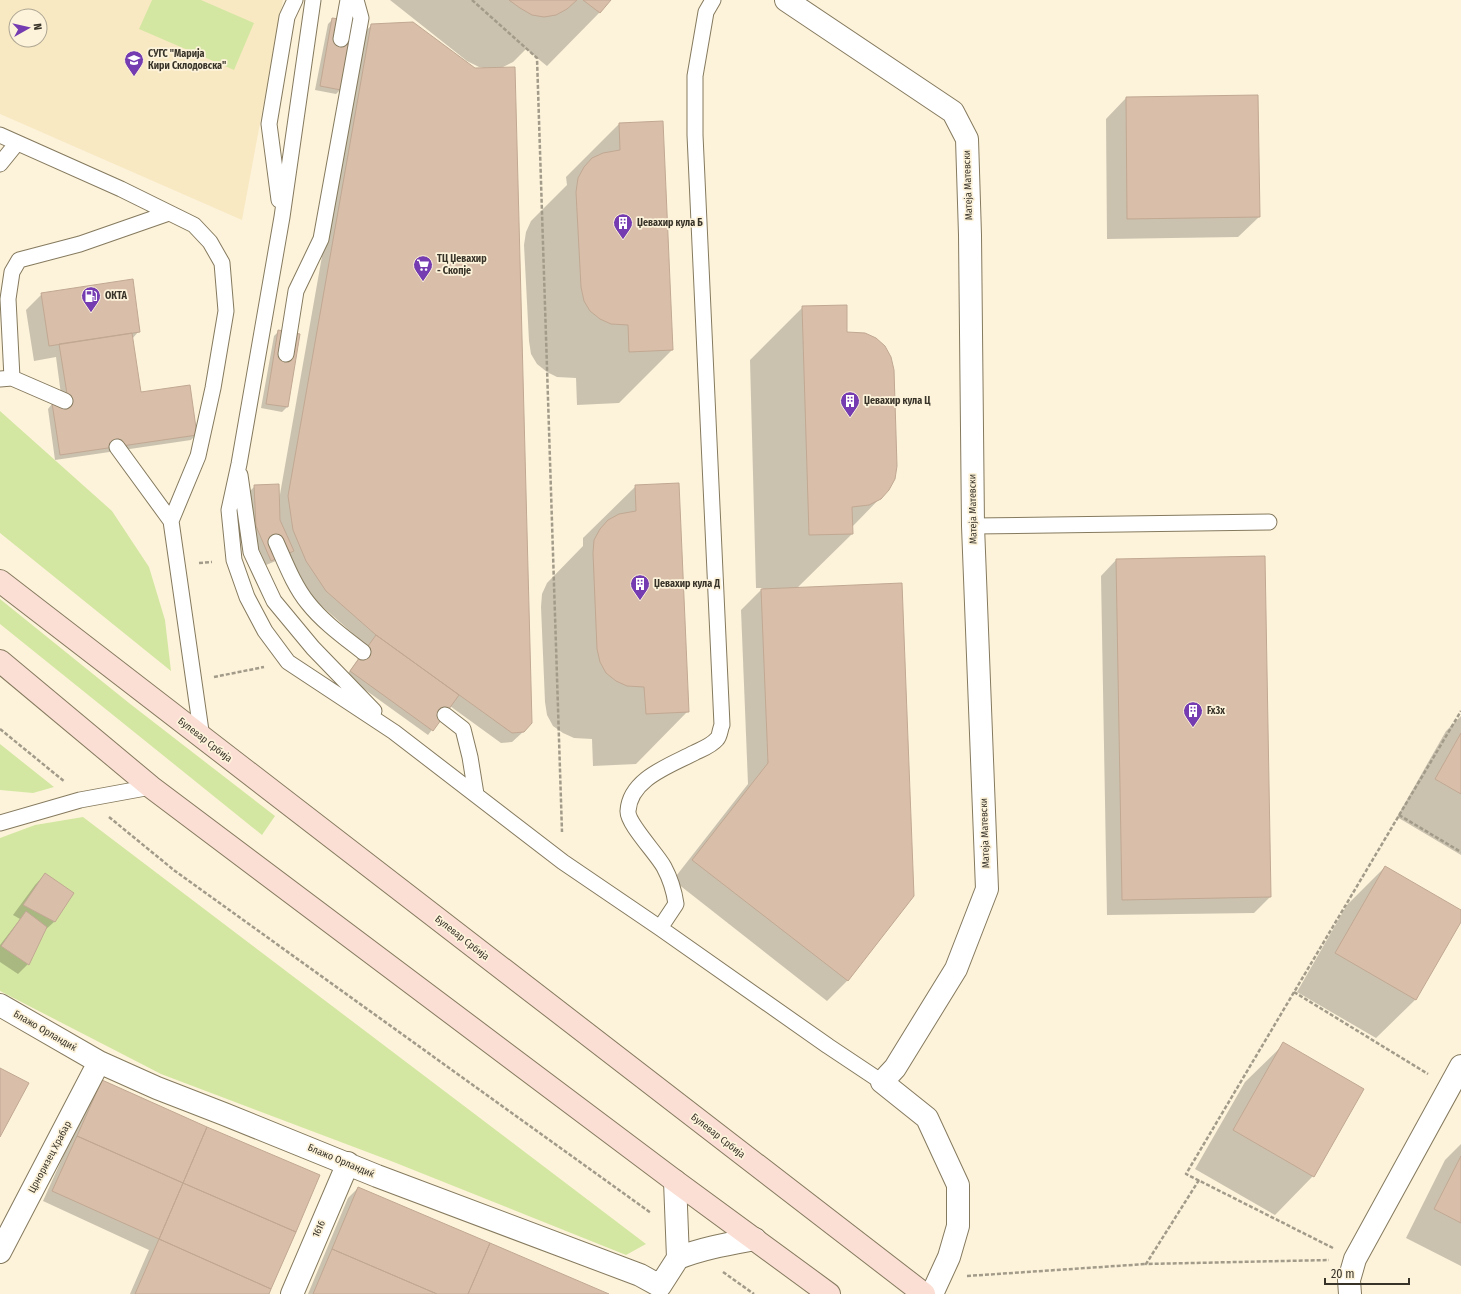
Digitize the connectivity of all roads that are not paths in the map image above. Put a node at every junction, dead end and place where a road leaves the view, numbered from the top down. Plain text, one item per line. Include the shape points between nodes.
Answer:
1 (294, 0) edge
2 (313, 0) edge
3 (348, 0) edge
4 (356, 0) edge
5 (713, 0) edge
6 (786, 0) edge
7 (341, 39) dead end
8 (0, 135) edge
9 (17, 143) junction
10 (0, 164) edge
11 (169, 213) junction
12 (282, 217) junction
13 (6, 269) edge
14 (286, 354) dead end
15 (6, 379) edge
16 (65, 401) dead end
17 (117, 447) dead end
18 (239, 464) junction
19 (171, 521) junction
20 (1269, 522) dead end
21 (973, 526) junction
22 (276, 542) dead end
23 (0, 581) edge
24 (363, 652) dead end
25 (0, 661) edge
26 (445, 715) dead end
27 (394, 732) junction
28 (202, 738) junction
29 (151, 787) junction
30 (476, 794) junction
31 (3, 821) edge
32 (660, 928) junction
33 (0, 1005) edge
34 (99, 1062) junction
35 (1461, 1066) edge
36 (882, 1082) junction
37 (348, 1164) junction
38 (675, 1181) junction
39 (755, 1239) junction
40 (0, 1252) edge
41 (678, 1258) junction
42 (936, 1286) edge
43 (663, 1291) edge
44 (292, 1294) edge
45 (829, 1294) edge
46 (924, 1294) edge
47 (1350, 1294) edge

1 - 12 lane via 287,17 268,124
2 - 12 lane
3 - 7 lane
4 - 14 lane via 361,18 321,239 296,291
5 - 32 lane via 706,12 696,76 695,135 722,725 718,738 709,745 664,768 632,794 628,812 635,829 649,845 673,885 676,904
6 - 21 street, Матеја Матевски via 953,112 967,140
8 - 9 lane
9 - 10 lane
9 - 11 lane
11 - 13 lane via 80,244 19,260
11 - 19 lane via 194,225 210,242 222,263 226,311 198,456
12 - 18 lane
13 - 15 lane
15 - 16 lane
17 - 19 lane
18 - 27 lane via 252,552 274,601 313,648
18 - 27 lane via 229,510 234,560 247,597 265,631 288,662
19 - 28 lane
20 - 21 lane
21 - 36 street, Матеја Матевски via 987,890 956,969 895,1068
22 - 24 lane via 307,602
23 - 28 street, Булевар Србија
25 - 29 street
26 - 30 lane via 463,729
27 - 30 lane
28 - 46 street, Булевар Србија
29 - 31 lane via 86,799
29 - 38 street
30 - 32 lane via 563,862
32 - 36 lane
33 - 34 street, Блажо Орландиќ
34 - 37 street, Блажо Орландиќ via 157,1088
34 - 40 street, Црноризец Храбар
35 - 47 street via 1355,1259 1349,1280
36 - 42 street via 927,1118 958,1185 958,1226 949,1257
37 - 43 street, Блажо Орландиќ via 640,1275
37 - 44 street, 1616
38 - 39 street
38 - 41 street
39 - 41 street via 697,1250
39 - 45 street
41 - 43 street, Блажо Орландиќ

